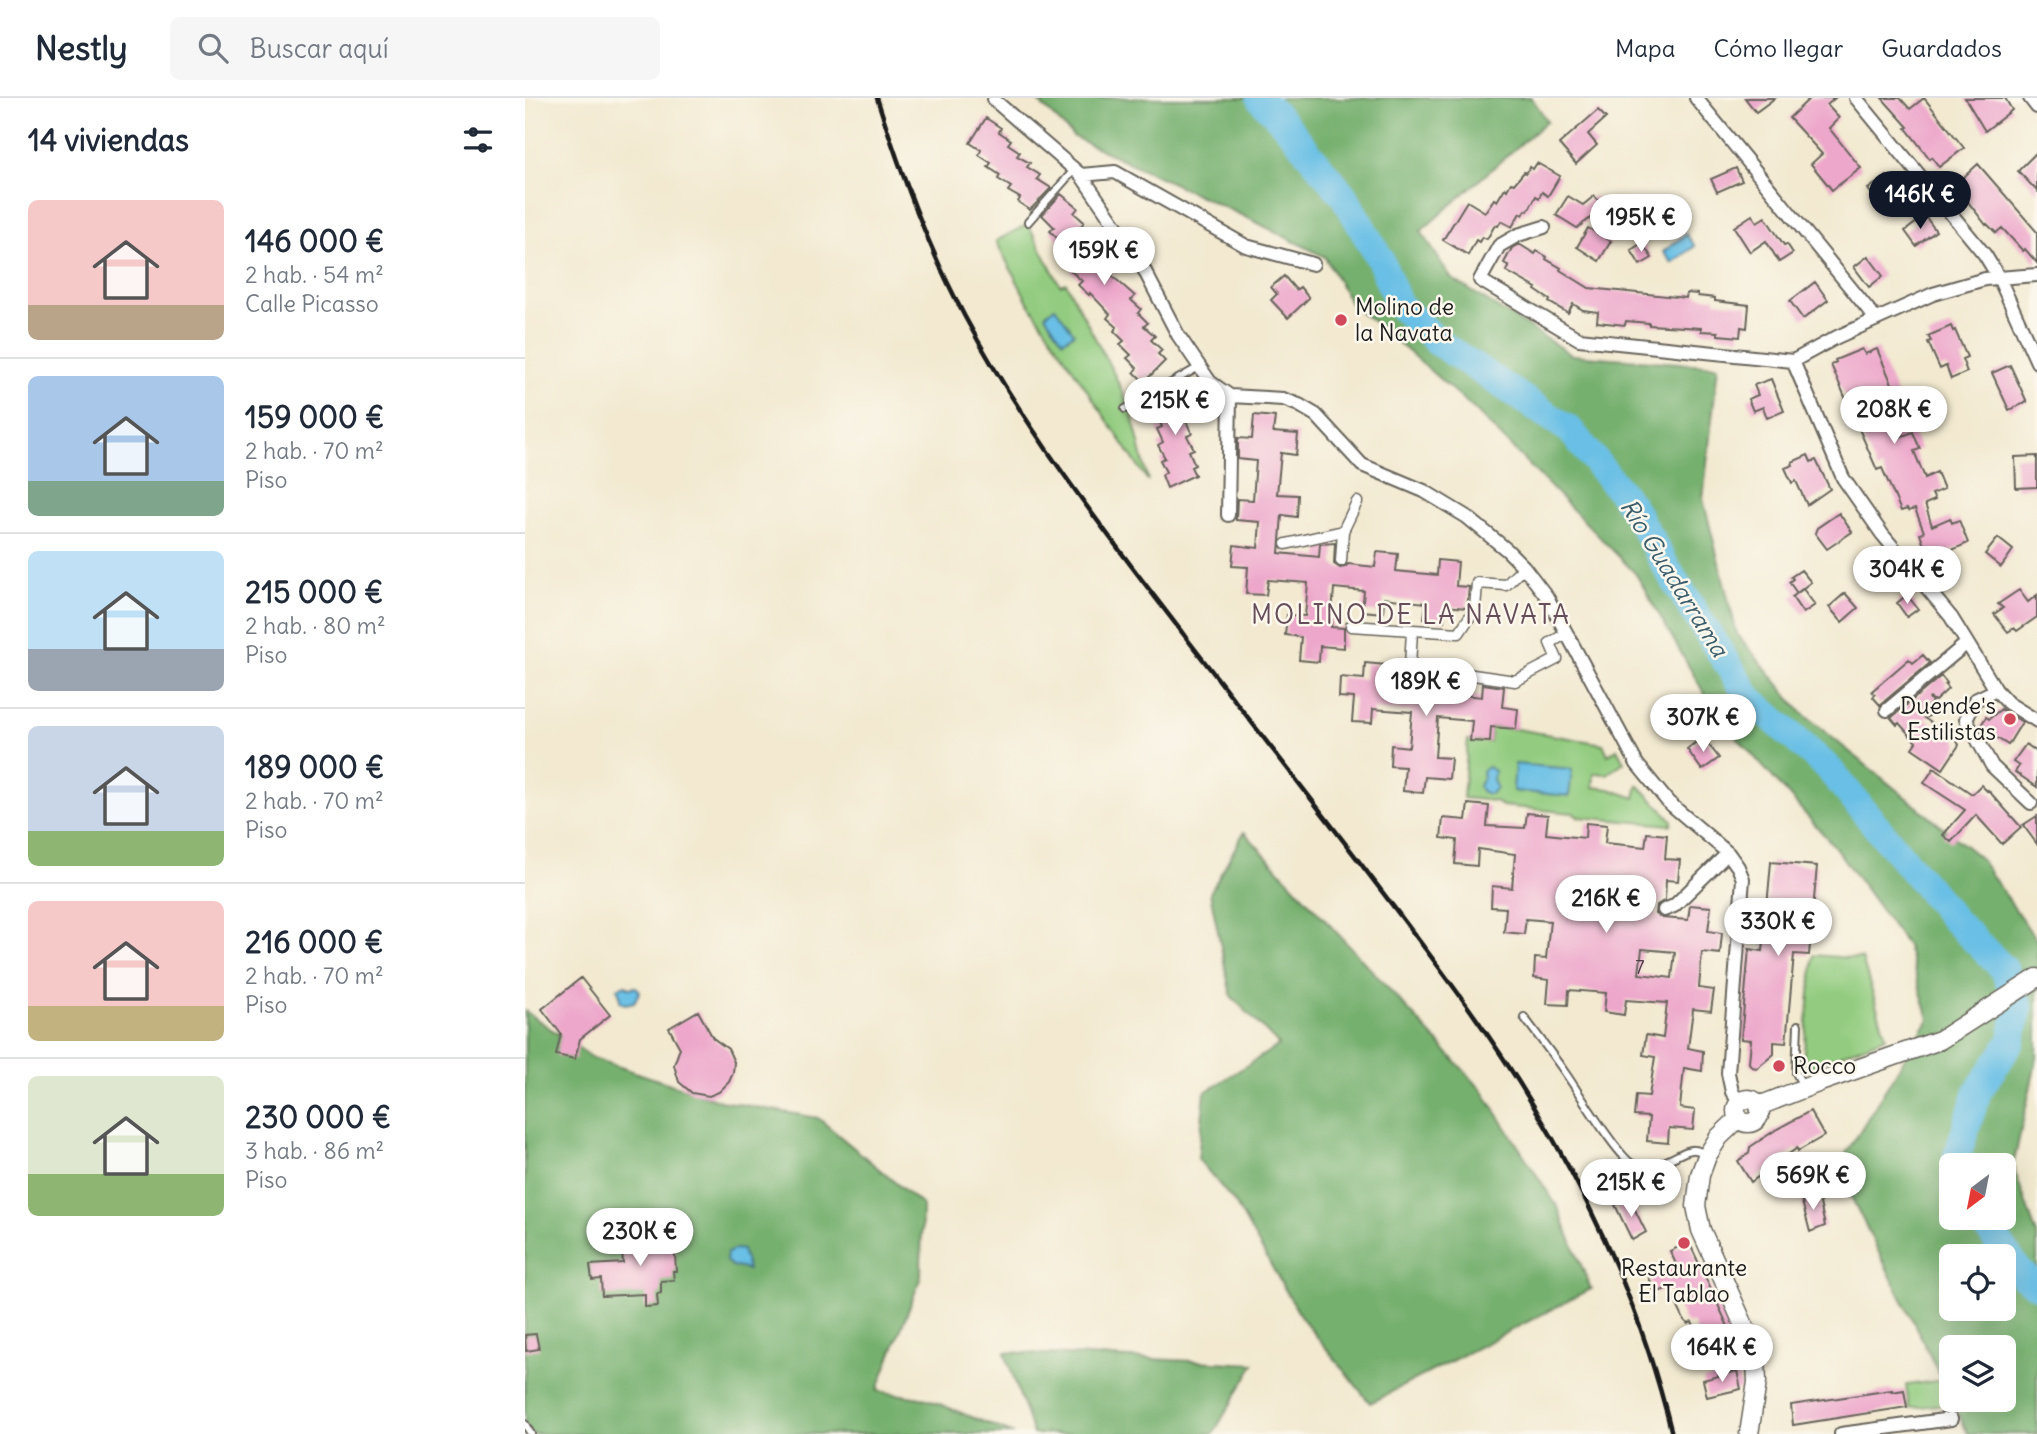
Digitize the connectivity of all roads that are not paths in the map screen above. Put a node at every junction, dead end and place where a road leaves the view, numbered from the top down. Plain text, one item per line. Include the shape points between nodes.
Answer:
1 (1696, 98) edge
2 (1856, 98) edge
3 (2030, 98) edge
4 (994, 100) dead end
5 (2037, 107) edge
6 (1078, 172) junction
7 (1028, 222) dead end
8 (1544, 227) dead end
9 (1313, 264) dead end
10 (2037, 275) edge
11 (1999, 278) junction
12 (1877, 320) junction
13 (1793, 361) junction
14 (2037, 362) edge
15 (1199, 368) junction
16 (1230, 396) junction
17 (1125, 410) dead end
18 (1357, 502) dead end
19 (1227, 515) dead end
20 (1343, 531) junction
21 (1286, 544) dead end
22 (1341, 561) dead end
23 (1524, 567) junction
24 (1351, 626) dead end
25 (1412, 631) junction
26 (1567, 633) junction
27 (1967, 643) junction
28 (1996, 690) junction
29 (1887, 710) dead end
30 (2037, 721) edge
31 (2031, 803) dead end
32 (1728, 853) junction
33 (1664, 911) dead end
34 (2037, 978) edge
35 (1524, 1017) dead end
36 (1798, 1025) dead end
37 (1804, 1087) junction
38 (1739, 1110) junction
39 (1707, 1156) junction
40 (1951, 1419) dead end
41 (525, 1424) edge
42 (531, 1434) edge
43 (1749, 1434) edge
44 (1841, 1434) edge

1 - 12 street
2 - 11 street via 1986,256
3 - 5 street
4 - 6 street
6 - 7 lane
6 - 9 street via 1115,172 1246,246
6 - 15 street via 1138,258
8 - 13 street via 1499,246 1480,280 1579,339
10 - 11 street
11 - 12 street via 1933,294
11 - 14 street
12 - 13 street
13 - 27 street via 1843,478
15 - 16 street
15 - 17 lane
16 - 19 street
16 - 23 street via 1283,399 1308,410 1362,465 1424,491 1467,517
18 - 20 street
20 - 21 street
20 - 22 street
23 - 25 street via 1506,585 1477,583 1475,609 1459,633
23 - 26 street
24 - 25 street
25 - 26 street via 1410,666 1515,681 1557,659 1550,643
26 - 32 street via 1637,764 1668,802
27 - 28 street
27 - 29 street
28 - 30 street
28 - 31 street via 1975,700 1966,719 1992,766
32 - 33 street
32 - 38 street via 1743,879 1728,1073
34 - 37 main road via 1940,1040
35 - 39 lane via 1631,1164 1660,1164 1689,1150
36 - 37 lane via 1796,1073
37 - 38 main road via 1759,1106 1753,1122 1745,1123
38 - 39 main road
39 - 43 main road via 1696,1210 1753,1349 1757,1382
40 - 44 street
41 - 42 lane

